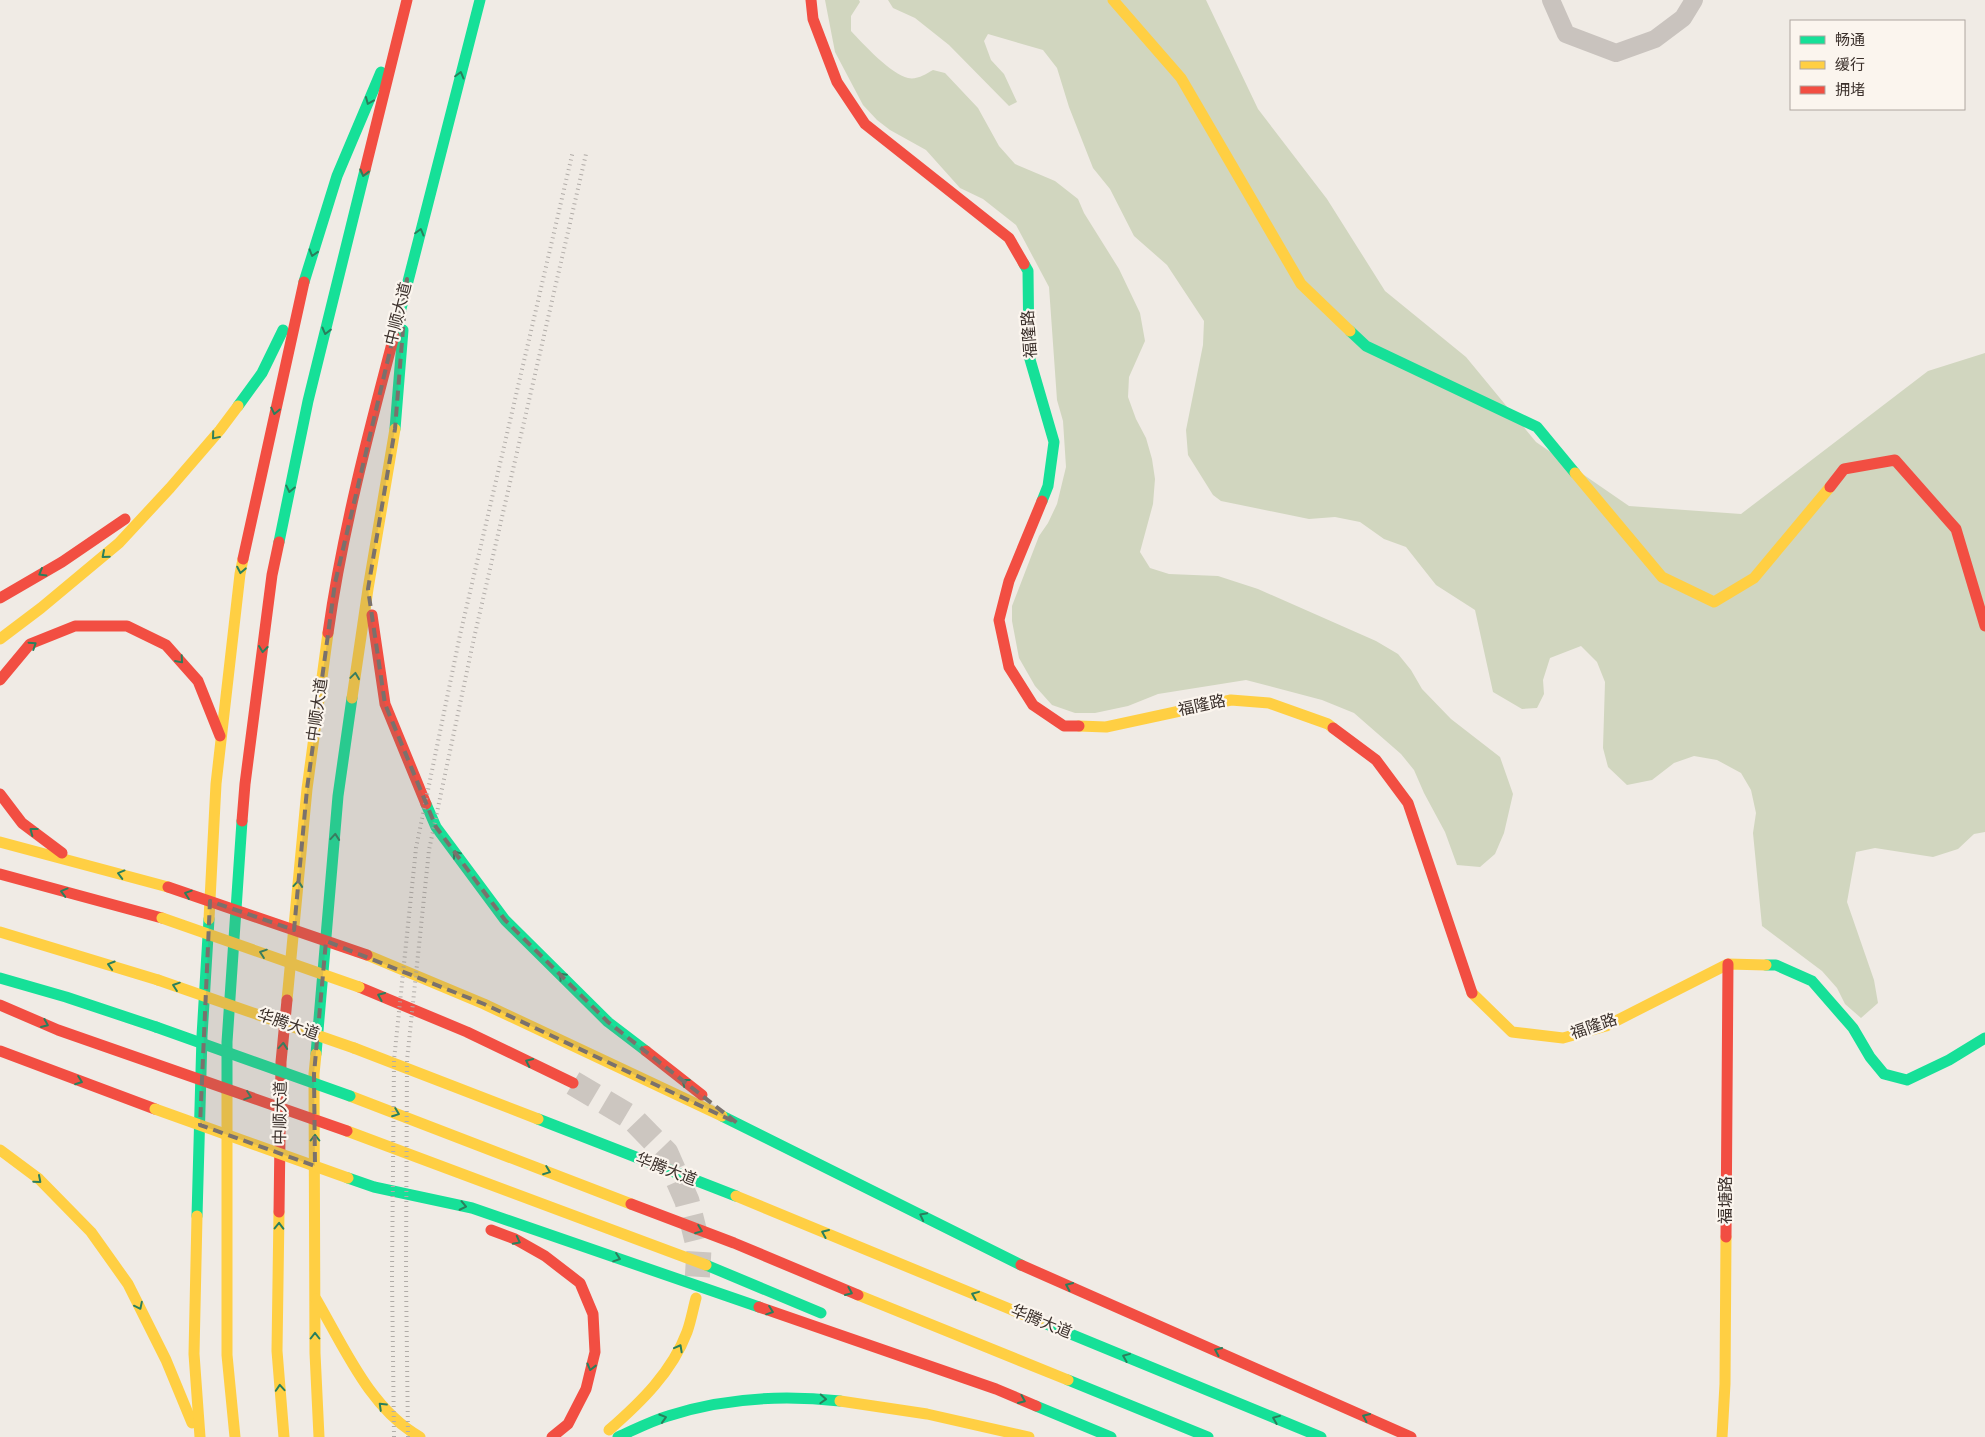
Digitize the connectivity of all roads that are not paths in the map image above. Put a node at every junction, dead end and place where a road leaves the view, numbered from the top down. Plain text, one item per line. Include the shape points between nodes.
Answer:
1 (407, 0) edge
2 (480, 0) edge
3 (811, 0) edge
4 (1113, 0) edge
5 (1551, 0) edge
6 (1694, 0) edge
7 (401, 24) junction
8 (407, 279) junction
9 (302, 289) junction
10 (170, 488) junction
11 (368, 589) junction
12 (0, 598) edge
13 (1985, 626) edge
14 (0, 639) edge
15 (0, 680) edge
16 (221, 739) junction
17 (0, 794) edge
18 (0, 842) edge
19 (72, 861) junction
20 (0, 874) edge
21 (0, 932) edge
22 (1728, 964) junction
23 (0, 978) edge
24 (0, 1006) edge
25 (1985, 1038) edge
26 (0, 1052) edge
27 (573, 1083) tunnel mouth
28 (737, 1123) junction
29 (0, 1150) edge
30 (374, 1187) junction
31 (457, 1217) dead end
32 (476, 1224) dead end
33 (315, 1298) junction
34 (696, 1298) dead end
35 (834, 1318) dead end
36 (861, 1330) dead end
37 (996, 1389) junction
38 (199, 1437) edge
39 (235, 1437) edge
40 (284, 1437) edge
41 (319, 1437) edge
42 (420, 1437) edge
43 (552, 1437) edge
44 (601, 1437) edge
45 (618, 1437) edge
46 (1028, 1437) edge
47 (1111, 1437) edge
48 (1208, 1437) edge
49 (1321, 1437) edge
50 (1411, 1437) edge
51 (1722, 1437) edge

1 - 7 main road
8 -> 2 main road, 中顺大道
3 - 22 main road, 福隆路 via 813,19 837,82 865,124 1009,238 1028,271 1030,356 1054,442 1048,486 1010,581 999,620 1009,666 1033,705 1064,726 1106,727 1231,700 1269,703 1328,724 1376,760 1408,803 1473,996 1512,1032 1563,1038 1606,1026
4 - 13 main road via 1180,78 1301,284 1366,346 1538,427 1662,576 1714,602 1754,578 1844,468 1895,460 1956,529
5 - 6 street via 1566,34 1616,53 1655,38 1683,18
7 -> 9 main road via 337,176
7 -> 39 main road via 308,401 272,575 245,784 227,1042 227,1355
8 - 11 main road via 395,429
40 -> 8 main road, 中顺大道 via 277,1351 281,1062 307,789 335,583
9 -> 10 main road via 262,373 220,430
9 -> 16 main road via 240,574
10 -> 12 main road via 62,562
10 -> 14 main road via 119,542
28 -> 11 main road via 608,1022 504,920 436,827 385,704
33 -> 11 main road via 314,1074 338,796
15 -> 16 main road via 30,644 75,626 127,626 166,645 198,681
16 - 38 main road via 202,1036 194,1354
19 -> 17 main road via 22,823
18 - 19 main road
28 -> 19 main road, bridge via 484,1004 367,955 168,887
27 -> 20 main road, bridge via 467,1032 359,987 162,918
49 -> 21 main road, 华腾大道, bridge via 753,1203 354,1048 158,980
22 - 25 main road, 福隆路 via 1776,965 1812,981 1853,1028 1884,1074 1907,1080
22 - 51 main road, 福塘路
23 -> 48 main road, bridge via 156,1027 350,1096 734,1243
24 -> 35 main road, bridge via 58,1030 347,1131 725,1272
26 -> 30 main road, bridge
50 -> 28 main road via 1012,1261
29 -> 38 main road via 39,1179 91,1232 128,1284
30 - 31 main road
30 -> 37 main road via 472,1208
32 -> 43 main road via 545,1256 580,1283 593,1314 595,1352 586,1389 568,1424
41 -> 33 main road
42 -> 33 main road via 404,1428 374,1398
44 -> 34 main road via 632,1410 669,1367 687,1332
36 - 37 main road
37 -> 47 main road
45 -> 46 main road via 640,1426 696,1408 744,1400 791,1398 846,1401 898,1409

